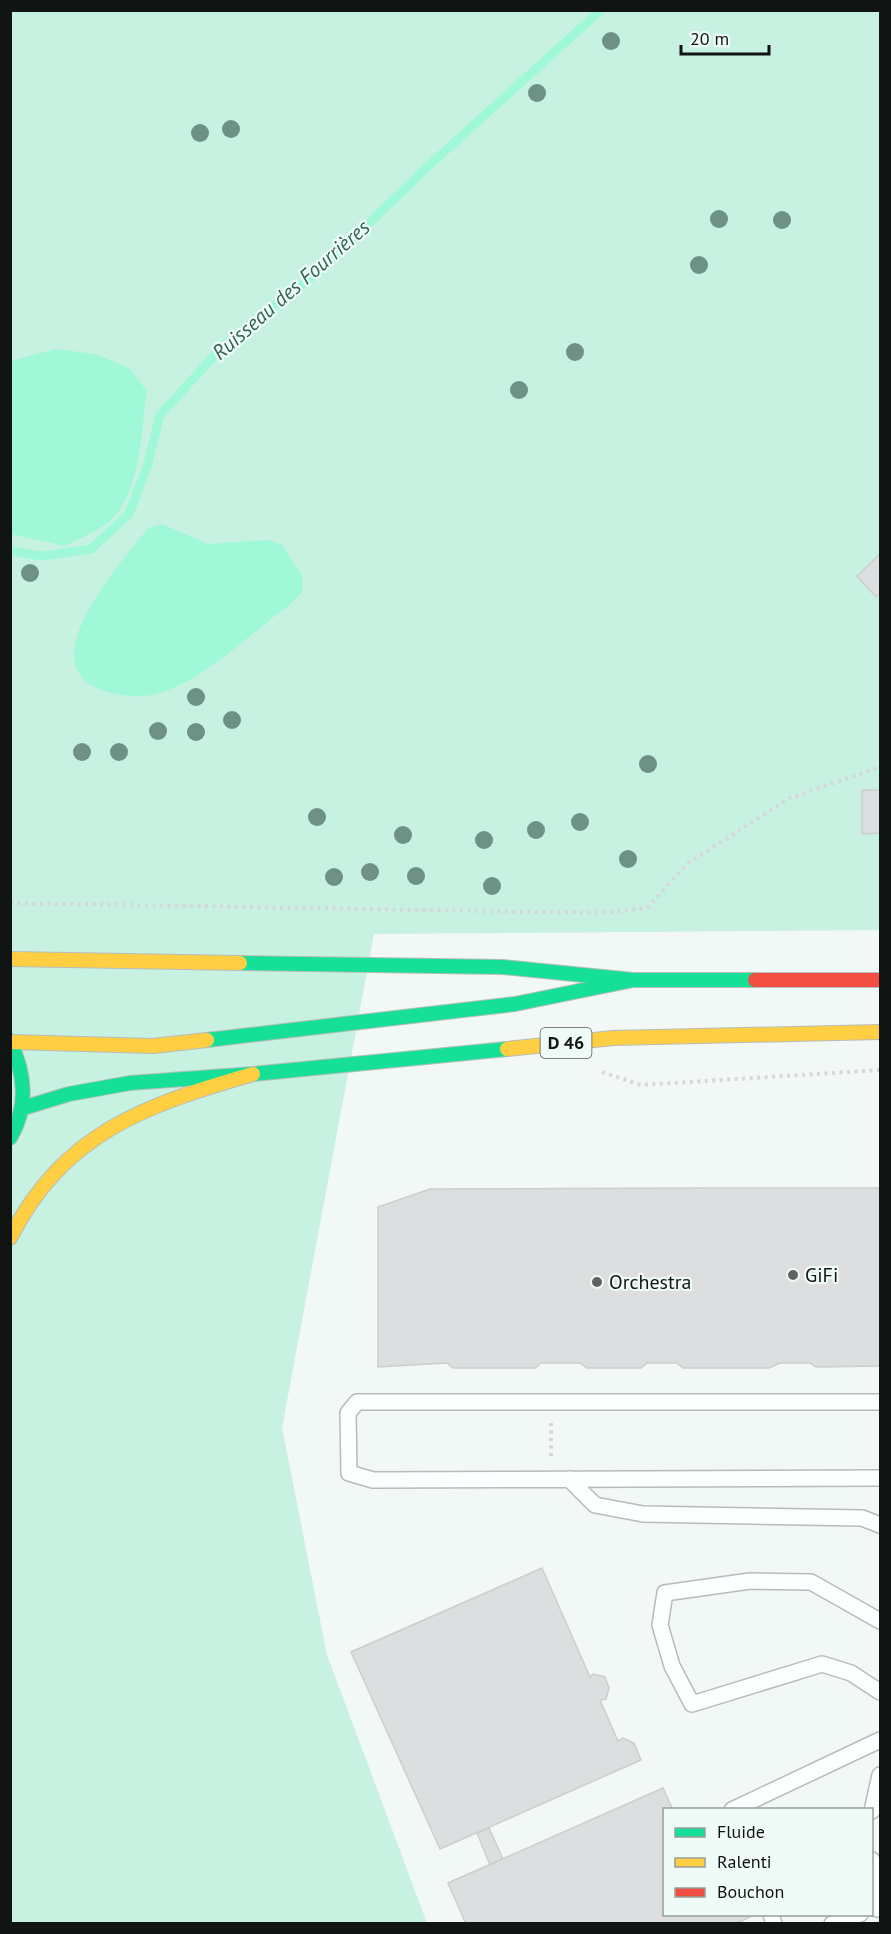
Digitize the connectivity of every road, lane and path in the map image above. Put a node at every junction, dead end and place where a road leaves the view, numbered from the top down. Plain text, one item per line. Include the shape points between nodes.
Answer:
1 (880, 767) edge
2 (10, 903) edge
3 (10, 959) edge
4 (633, 980) junction
5 (880, 981) edge
6 (880, 1032) edge
7 (11, 1042) edge
8 (880, 1070) edge
9 (600, 1072) dead end
10 (253, 1074) junction
11 (23, 1108) junction
12 (10, 1138) edge
13 (10, 1238) edge
14 (551, 1402) junction
15 (880, 1402) edge
16 (880, 1478) edge
17 (551, 1479) junction
18 (569, 1479) junction
19 (880, 1525) edge
20 (880, 1621) edge
21 (880, 1692) edge
22 (880, 1740) edge
23 (880, 1775) edge
24 (734, 1808) edge
25 (873, 1808) edge
26 (873, 1872) edge
27 (876, 1910) edge
28 (854, 1916) edge
29 (832, 1923) edge

1 - 2 path via 790,798 687,864 647,908 601,913
3 - 4 main road via 503,968
4 - 5 main road, D 46
4 - 7 main road, D 46 via 515,1004 153,1046
6 - 10 main road, D 46 via 613,1038
7 - 11 main road via 21,1063
8 - 9 path via 641,1085
10 - 11 main road, D 46 via 130,1083 69,1094
10 - 13 main road via 160,1103 93,1139 42,1187
11 - 12 main road
14 - 15 lane
14 - 17 path
14 - 17 lane via 357,1402 348,1413 349,1473 373,1480
16 - 18 lane
17 - 18 lane
18 - 19 lane via 595,1505 643,1514 862,1518
20 - 21 lane via 811,1582 750,1581 665,1593 660,1625 672,1666 692,1704 822,1665 850,1674
22 - 24 lane
23 - 25 lane
26 - 27 lane
28 - 29 lane

